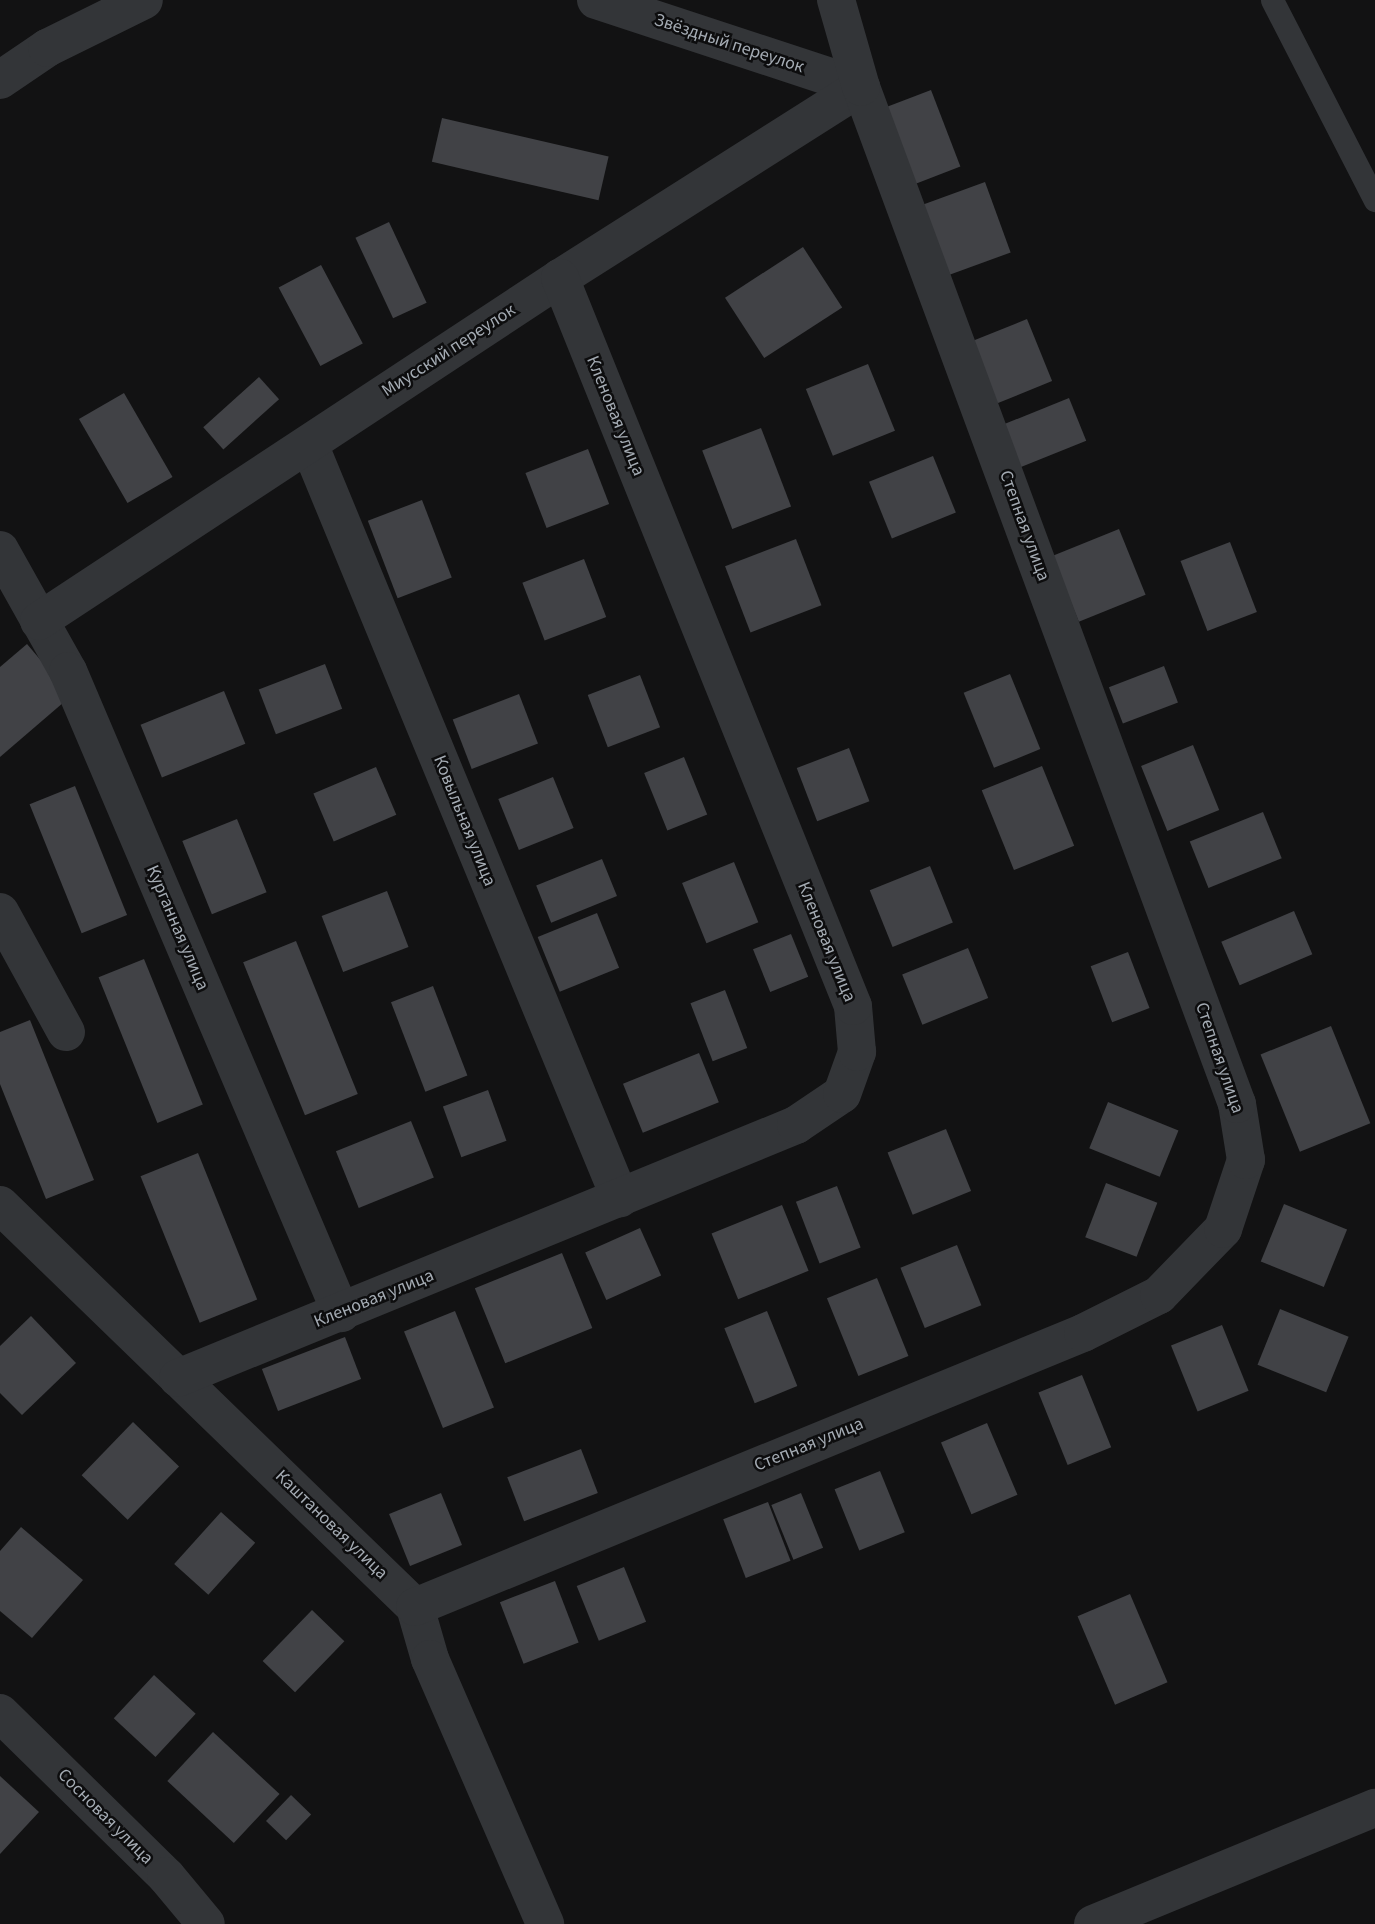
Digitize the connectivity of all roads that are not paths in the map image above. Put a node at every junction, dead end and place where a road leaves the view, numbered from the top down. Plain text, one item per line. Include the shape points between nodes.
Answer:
1 (144, 0) edge
2 (596, 0) edge
3 (836, 0) edge
4 (1272, 0) edge
5 (0, 80) edge
6 (861, 87) junction
7 (1375, 200) edge
8 (559, 278) junction
9 (309, 444) junction
10 (0, 550) edge
11 (39, 621) junction
12 (0, 912) edge
13 (66, 1032) dead end
14 (620, 1198) junction
15 (0, 1205) edge
16 (341, 1313) junction
17 (178, 1378) junction
18 (415, 1607) junction
19 (0, 1713) edge
20 (1375, 1808) edge
21 (206, 1924) edge
22 (545, 1924) edge
23 (1093, 1924) edge

1 - 5 street via 47,48
2 - 6 street, Звёздный переулок
3 - 6 street, Степная улица
4 - 7 lane
6 - 8 street, Миусский переулок
6 - 18 street, Степная улица via 1237,1104 1246,1160 1223,1229 1159,1294 1083,1333
8 - 9 street, Миусский переулок
8 - 14 street, Кленовая улица via 853,1006 857,1052 842,1094 796,1125
9 - 11 street, Миусский переулок
9 - 14 street, Ковыльная улица
10 - 11 street, Курганная улица
11 - 16 street, Курганная улица via 68,671
12 - 13 street
14 - 16 street, Кленовая улица
15 - 17 street, Каштановая улица
16 - 17 street, Кленовая улица
17 - 18 street, Каштановая улица
18 - 22 street, Каштановая улица via 430,1659
19 - 21 street, Сосновая улица via 166,1877
20 - 23 street

